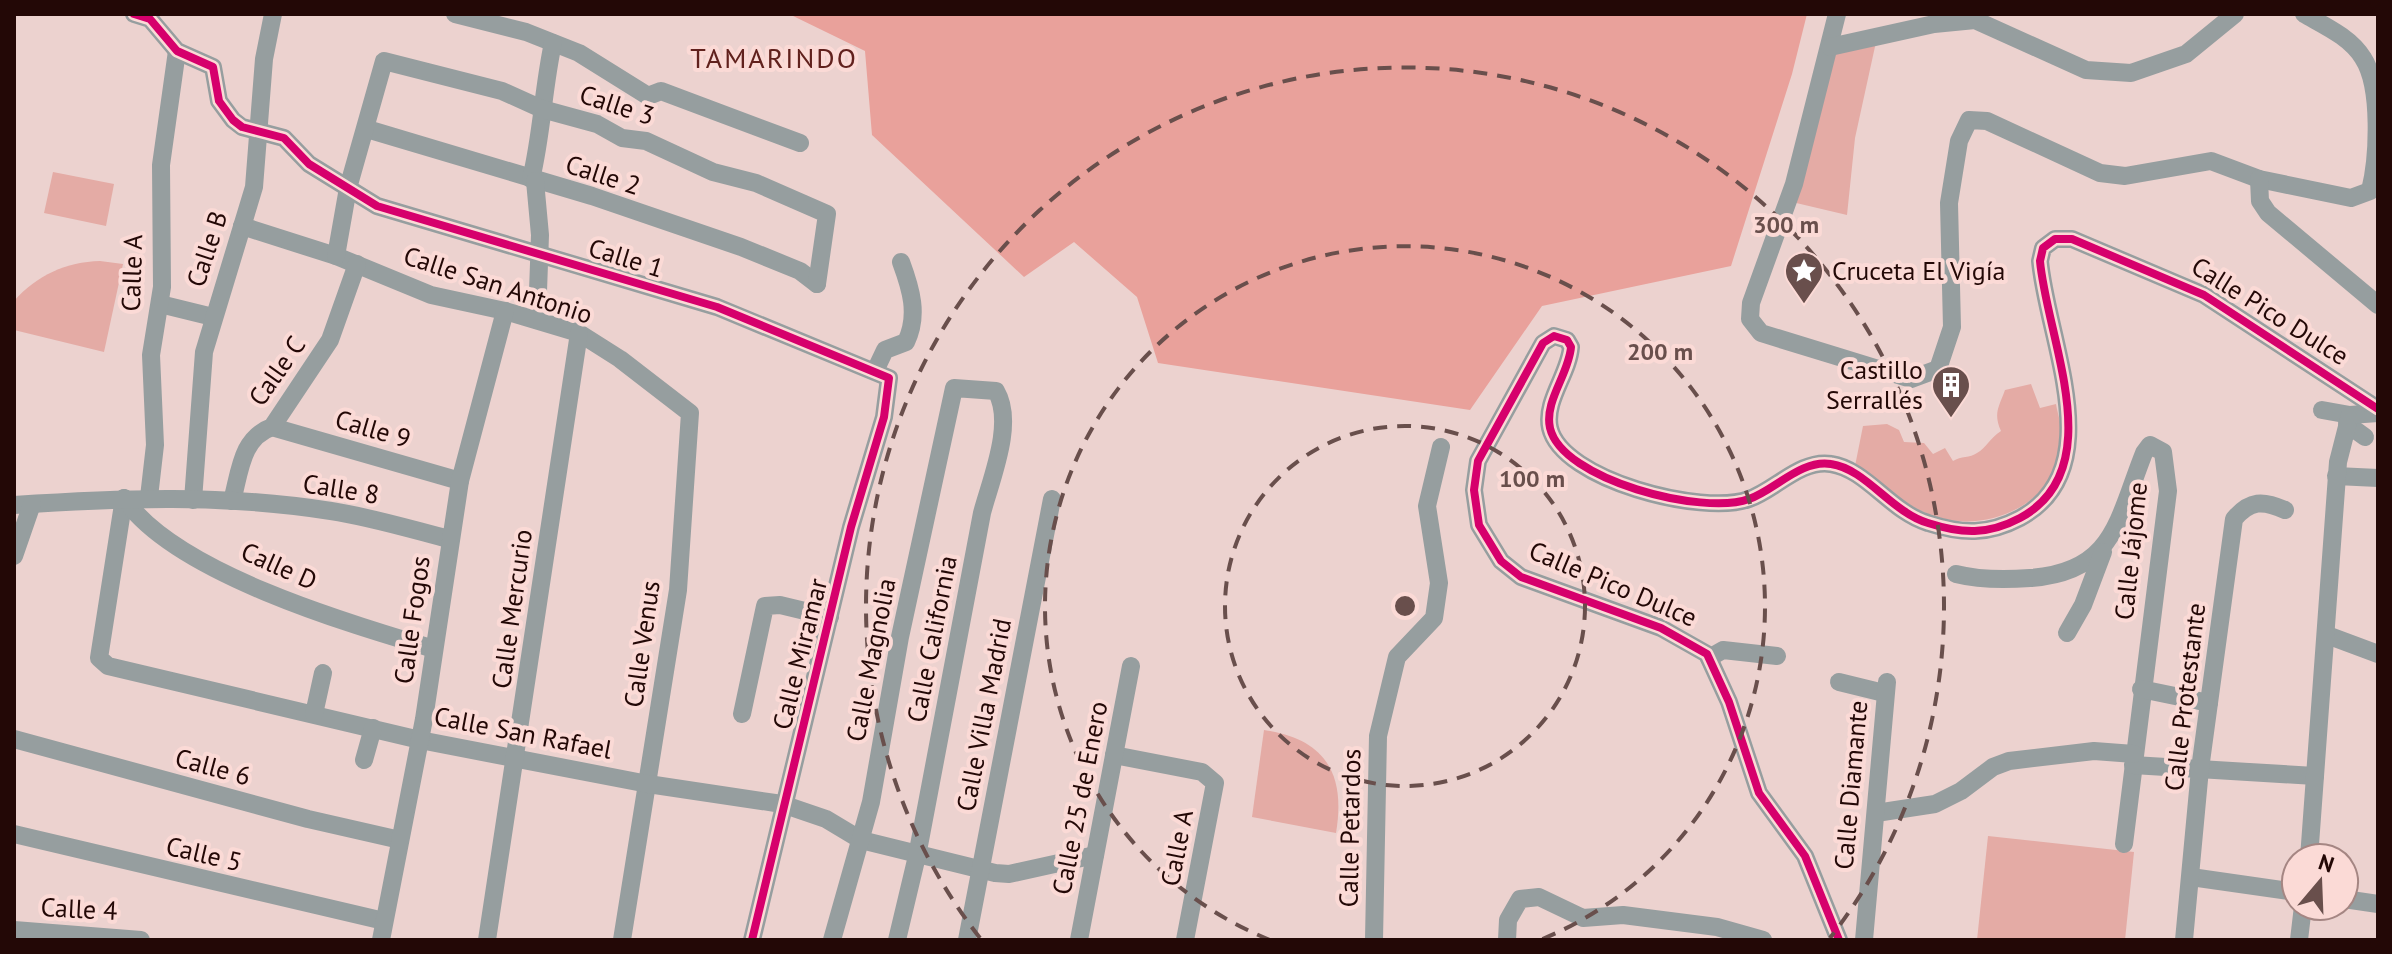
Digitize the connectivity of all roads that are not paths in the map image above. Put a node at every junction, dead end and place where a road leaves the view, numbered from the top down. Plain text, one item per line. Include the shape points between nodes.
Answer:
1 (134, 14) edge
2 (273, 14) edge
3 (455, 14) edge
4 (1837, 14) edge
5 (2235, 14) edge
6 (2304, 14) edge
7 (553, 43) junction
8 (1830, 47) junction
9 (177, 51) junction
10 (542, 109) junction
11 (367, 129) junction
12 (260, 132) junction
13 (800, 143) dead end
14 (2259, 179) junction
15 (533, 180) junction
16 (348, 188) junction
17 (2374, 194) edge
18 (242, 226) junction
19 (539, 253) junction
20 (336, 256) junction
21 (901, 262) dead end
22 (357, 264) junction
23 (817, 284) joint
24 (160, 304) junction
25 (2378, 305) edge
26 (505, 311) junction
27 (213, 317) junction
28 (537, 320) junction
29 (579, 333) junction
30 (882, 375) junction
31 (954, 388) joint
32 (681, 404) joint
33 (2322, 410) dead end
34 (2378, 411) edge
35 (2348, 420) junction
36 (272, 427) junction
37 (2365, 437) dead end
38 (1441, 447) dead end
39 (2336, 476) junction
40 (2378, 478) edge
41 (460, 481) junction
42 (149, 497) junction
43 (124, 498) junction
44 (1052, 499) dead end
45 (193, 500) junction
46 (227, 501) junction
47 (23, 504) edge
48 (2285, 510) dead end
49 (449, 539) junction
50 (2106, 541) junction
51 (14, 556) edge
52 (1956, 574) dead end
53 (830, 617) junction
54 (2067, 633) dead end
55 (2327, 635) junction
56 (434, 649) junction
57 (2378, 654) edge
58 (1777, 656) dead end
59 (1709, 658) junction
60 (1131, 666) dead end
61 (323, 673) dead end
62 (1839, 682) dead end
63 (2141, 689) junction
64 (2209, 703) junction
65 (314, 714) junction
66 (742, 714) dead end
67 (373, 728) junction
68 (14, 739) edge
69 (420, 740) junction
70 (1114, 755) junction
71 (517, 757) junction
72 (364, 760) dead end
73 (2133, 760) junction
74 (2200, 769) junction
75 (2315, 776) junction
76 (648, 784) junction
77 (782, 804) junction
78 (1876, 813) junction
79 (14, 834) edge
80 (400, 840) junction
81 (861, 840) junction
82 (2310, 842) edge
83 (2124, 844) dead end
84 (1095, 855) junction
85 (917, 856) junction
86 (980, 870) junction
87 (2191, 877) junction
88 (2280, 890) edge
89 (382, 931) edge
90 (20, 934) edge
91 (141, 940) edge
92 (487, 940) edge
93 (622, 940) edge
94 (752, 940) edge
95 (832, 940) edge
96 (897, 940) edge
97 (967, 940) edge
98 (1079, 940) edge
99 (1185, 940) edge
100 (1374, 940) edge
101 (1507, 940) edge
102 (1763, 940) edge
103 (1839, 940) edge
104 (1864, 940) edge
105 (2184, 940) edge

1 - 9 street via 150,19
2 - 12 street, Calle B via 264,59
3 - 7 street
4 - 8 street
5 - 8 street via 2186,54 2131,73 2086,70 1975,20
6 - 17 street via 2349,41 2373,82
7 - 10 street
7 - 13 street via 648,96 661,91
8 - 14 street via 1794,184 1751,303 1750,319 1761,333 1911,379 1938,369 1952,327 1949,203 1959,141 1969,120 1987,121 2100,173 2125,176 2211,161
9 - 12 street, Calle 1 via 213,67 224,110 242,127
9 - 24 street, Calle A via 161,165
10 - 11 street, Calle 3 via 502,91 384,61
10 - 15 street
10 - 23 street, Calle 3 via 597,124 622,138 646,141 827,214
11 - 15 street, Calle 2
11 - 16 street
12 - 16 street, Calle 1 via 289,141 309,164
12 - 18 street, Calle B via 254,187
14 - 17 street via 2351,198
14 - 25 street via 2260,201 2268,213
15 - 19 street
15 - 23 street, Calle 2 via 741,247 800,271
16 - 19 street, Calle 1 via 377,206
16 - 20 street
18 - 20 street, Calle San Antonio
18 - 27 street, Calle B
19 - 28 street
19 - 30 street, Calle 1 via 717,307
20 - 22 street, Calle San Antonio
21 - 30 street via 914,306 909,336 885,350
22 - 26 street, Calle San Antonio via 431,295
22 - 36 street, Calle C via 330,340
24 - 27 street
24 - 42 street, Calle A via 151,355 155,445
26 - 28 street, Calle San Antonio
26 - 41 street, Calle Fogos
27 - 45 street, Calle B via 204,352
28 - 29 street, Calle San Antonio
29 - 32 street, Calle San Antonio
29 - 71 street, Calle Mercurio
30 - 53 street, Calle Miramar via 884,417
31 - 81 street, Calle Magnolia
31 - 85 street, Calle California via 996,391 1005,407
32 - 76 street, Calle Venus via 690,413 678,590
33 - 35 street
34 - 35 street
34 - 59 street, Calle Pico Dulce via 2204,295 2072,239 2055,239 2043,248 2040,261 2070,429 2067,462 2056,488 2037,509 1992,530 1966,532 1911,517 1850,471 1831,464 1809,467 1748,500 1712,505 1656,496 1588,467 1563,451 1551,431 1552,407 1571,347 1561,336 1548,339 1478,461 1474,505 1479,525 1501,561 1521,577 1661,628
35 - 37 street
35 - 39 street
36 - 41 street, Calle 9
36 - 46 street, Calle C via 252,437
38 - 100 street, Calle Petardos via 1427,506 1439,590 1434,618 1397,657 1378,736
39 - 40 street
39 - 55 street
41 - 49 street, Calle Fogos
42 - 43 street
42 - 45 street
43 - 47 street
43 - 56 street, Calle D via 137,518 166,540 223,570 324,614
43 - 65 street, Calle San Rafael via 102,625 101,662
44 - 86 street, Calle Villa Madrid
45 - 46 street, Calle 8
46 - 49 street, Calle 8 via 331,511
47 - 51 street
48 - 64 street, Calle Protestante via 2257,502 2234,519
49 - 56 street, Calle Fogos
50 - 52 street, Calle Jájome via 2083,568 2061,574 2003,580
50 - 54 street
50 - 63 street, Calle Jájome via 2144,453 2150,445 2158,446 2168,491
53 - 66 street via 765,606
53 - 77 street, Calle Miramar
55 - 57 street
55 - 75 street
56 - 69 street, Calle Fogos
58 - 59 street via 1723,650
59 - 103 street, Calle Pico Dulce via 1759,793 1805,856
60 - 70 street, Calle 25 de Enero
61 - 65 street
62 - 78 street, Calle Diamante via 1885,688
63 - 64 street
63 - 73 street, Calle Jájome
64 - 74 street, Calle Protestante
65 - 67 street, Calle San Rafael
67 - 69 street, Calle San Rafael
67 - 72 street
68 - 80 street, Calle 6
69 - 71 street, Calle San Rafael
69 - 80 street, Calle Fogos
70 - 84 street, Calle 25 de Enero
70 - 99 street, Calle A via 1210,776 1215,790
71 - 76 street, Calle San Rafael
71 - 92 street, Calle Mercurio
73 - 74 street
73 - 78 street via 2094,751 2009,761 1935,804
73 - 83 street, Calle Jájome
74 - 75 street
74 - 87 street, Calle Protestante
75 - 82 street
76 - 77 street, Calle San Rafael
76 - 93 street, Calle Venus
77 - 81 street, Calle San Rafael via 826,819
77 - 94 street, Calle Miramar
78 - 104 street, Calle Diamante
79 - 89 street, Calle 5
80 - 89 street, Calle Fogos
81 - 85 street, Calle San Rafael
81 - 95 street, Calle Magnolia
84 - 86 street, Calle San Rafael via 1009,874
84 - 98 street, Calle 25 de Enero
85 - 86 street, Calle San Rafael
85 - 96 street, Calle California
86 - 97 street, Calle Villa Madrid
87 - 88 street
87 - 105 street, Calle Protestante
90 - 91 street, Calle 4 via 34,930
101 - 102 street via 1508,920 1520,899 1539,897 1583,918 1623,915 1717,927

